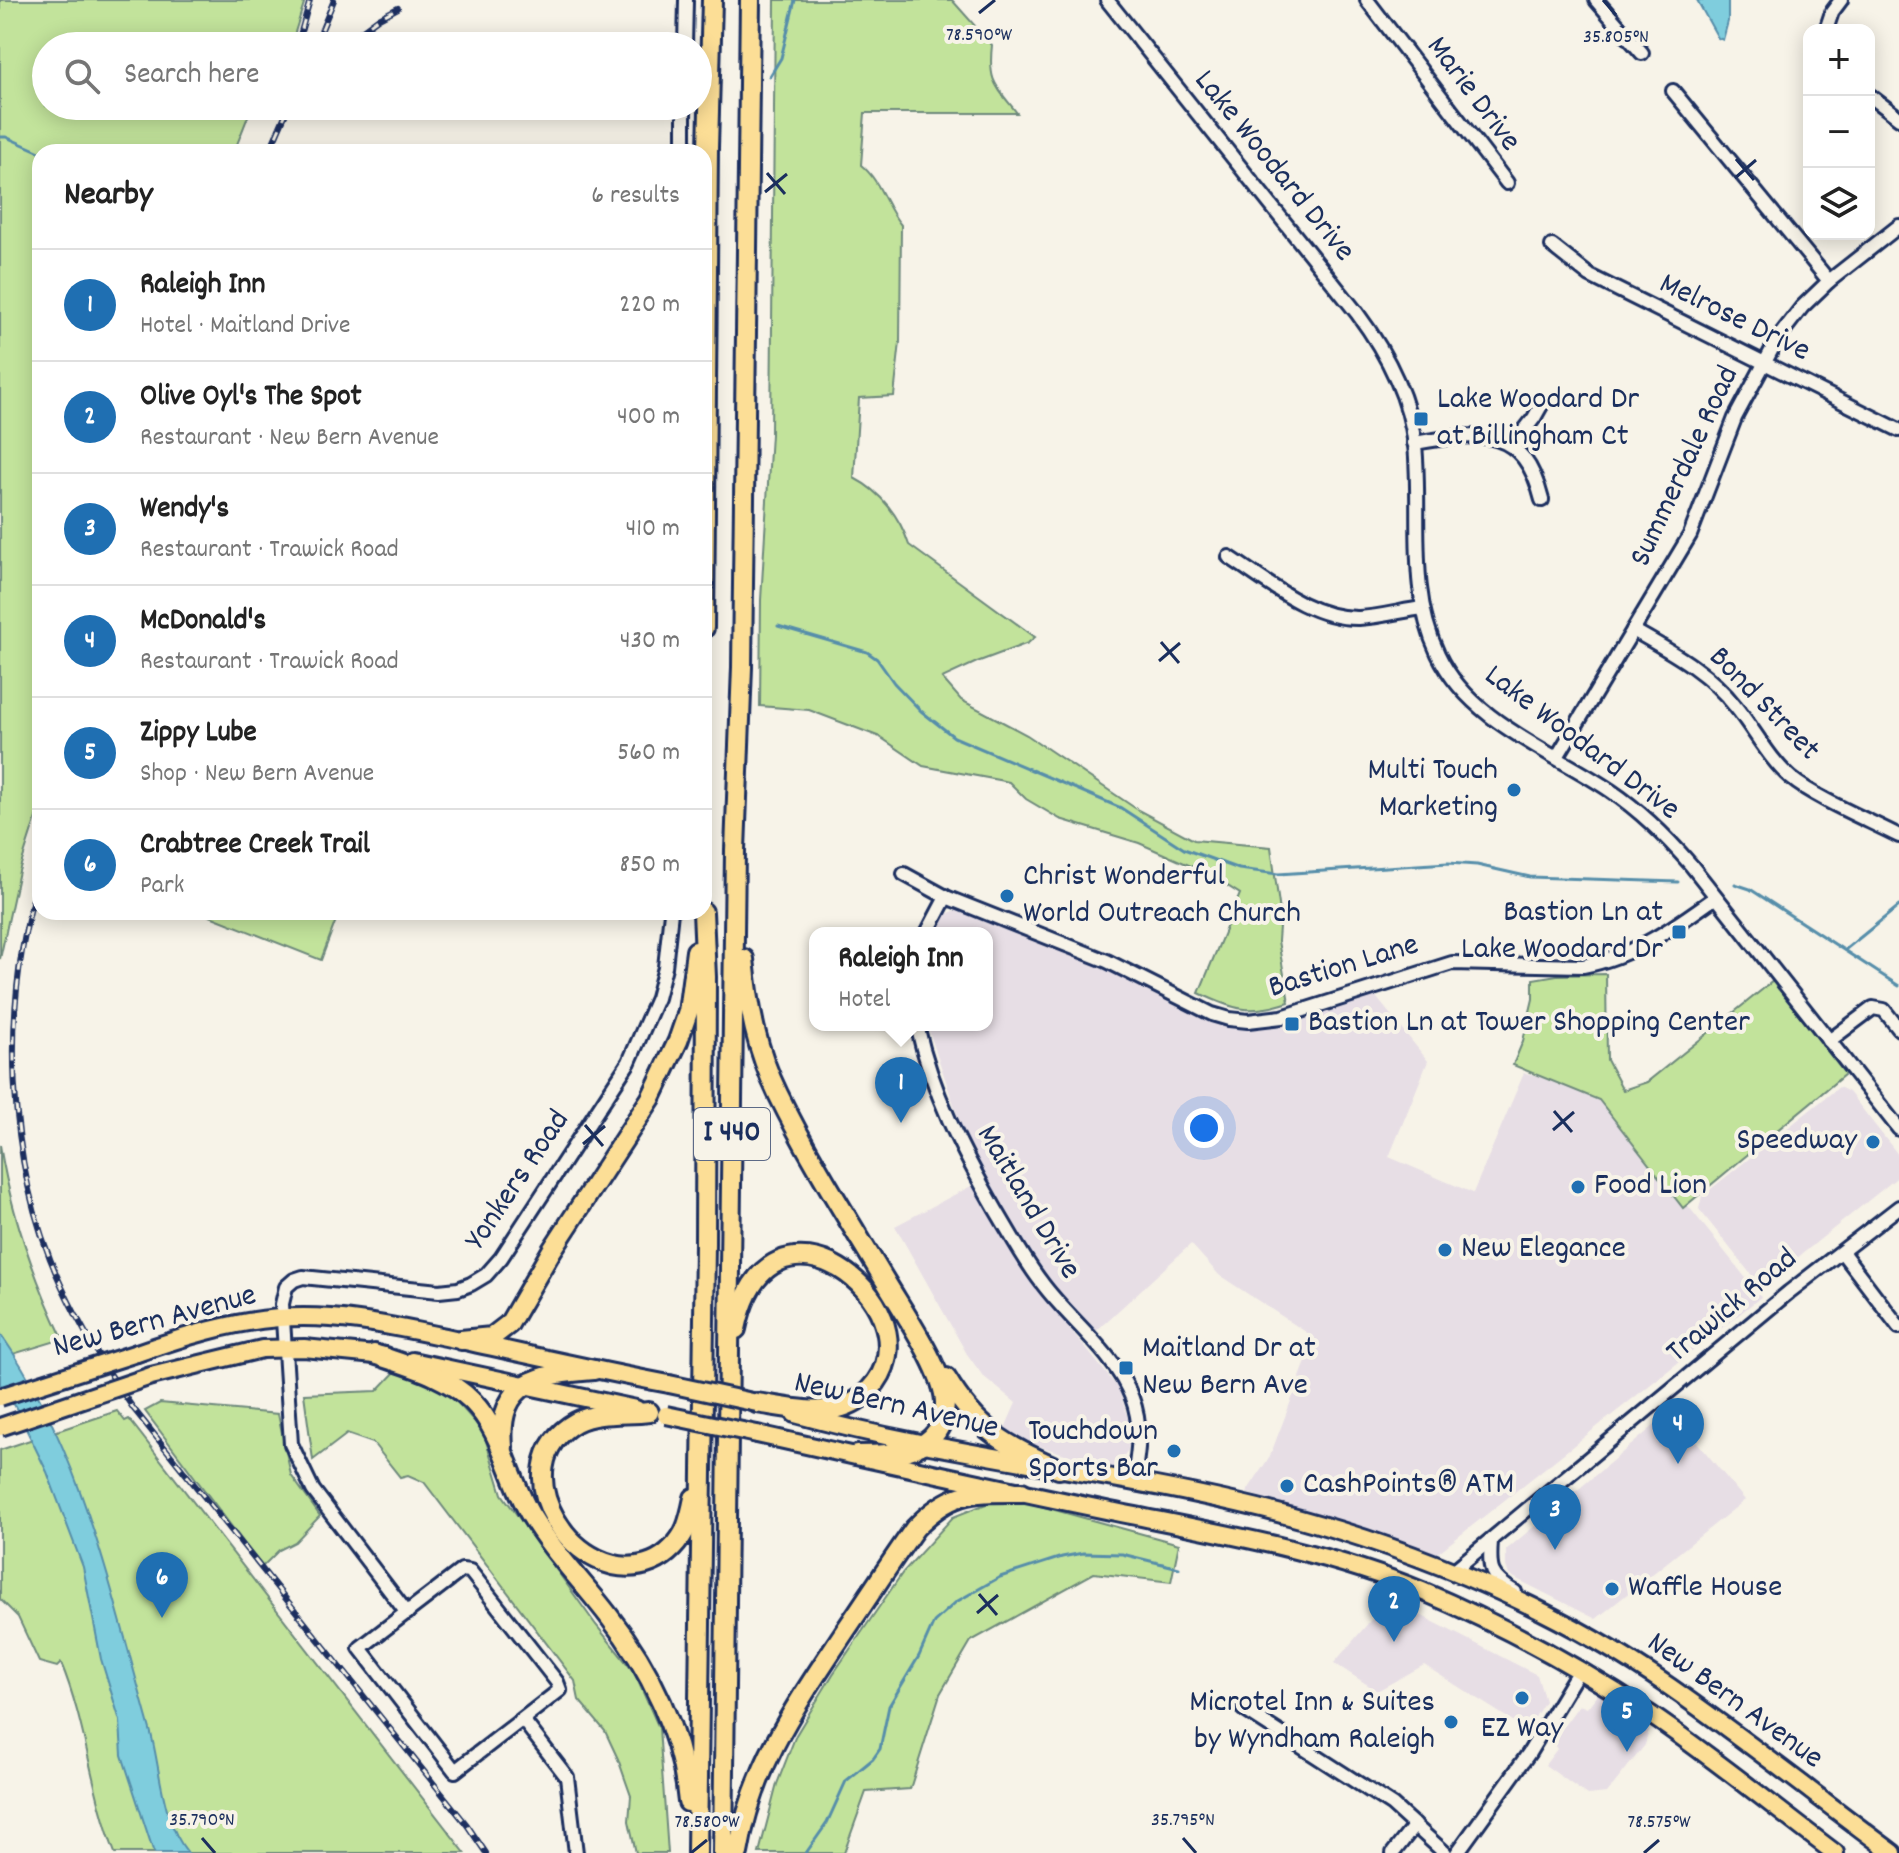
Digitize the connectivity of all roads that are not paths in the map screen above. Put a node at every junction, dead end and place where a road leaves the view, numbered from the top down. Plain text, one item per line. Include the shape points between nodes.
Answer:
1 (686, 0) edge
2 (712, 0) edge
3 (750, 0) edge
4 (1107, 0) edge
5 (1367, 0) edge
6 (1596, 0) edge
7 (1841, 0) edge
8 (1828, 24) edge
9 (685, 32) edge
10 (711, 32) edge
11 (1642, 53) dead end
12 (1673, 91) dead end
13 (1870, 96) edge
14 (1899, 118) edge
15 (684, 120) edge
16 (709, 120) edge
17 (684, 144) edge
18 (708, 144) edge
19 (1507, 183) dead end
20 (1899, 226) edge
21 (1552, 246) dead end
22 (1829, 281) junction
23 (1763, 363) junction
24 (1543, 402) dead end
25 (1899, 430) edge
26 (1414, 443) junction
27 (1512, 446) junction
28 (1542, 500) dead end
29 (1229, 557) dead end
30 (1422, 608) junction
31 (1633, 630) junction
32 (1557, 757) junction
33 (1899, 836) edge
34 (904, 874) dead end
35 (946, 897) junction
36 (1716, 897) junction
37 (734, 898) junction
38 (670, 920) edge
39 (700, 920) edge
40 (702, 920) edge
41 (930, 927) edge
42 (1899, 1029) edge
43 (919, 1031) edge
44 (1829, 1041) junction
45 (1899, 1129) edge
46 (1899, 1207) edge
47 (1842, 1252) junction
48 (282, 1317) junction
49 (912, 1325) junction
50 (1899, 1327) edge
51 (461, 1340) junction
52 (286, 1347) junction
53 (374, 1354) junction
54 (594, 1370) junction
55 (728, 1371) junction
56 (524, 1385) junction
57 (0, 1397) edge
58 (757, 1403) junction
59 (657, 1413) junction
60 (0, 1427) edge
61 (925, 1443) junction
62 (857, 1455) junction
63 (505, 1461) junction
64 (702, 1468) junction
65 (1059, 1469) junction
66 (1133, 1483) junction
67 (1022, 1492) junction
68 (1491, 1541) junction
69 (1453, 1571) junction
70 (1437, 1598) junction
71 (1532, 1608) junction
72 (407, 1613) junction
73 (1579, 1670) junction
74 (1243, 1709) dead end
75 (523, 1720) junction
76 (1415, 1825) junction
77 (576, 1853) edge
78 (695, 1853) edge
79 (723, 1853) edge
80 (738, 1853) edge
81 (1393, 1853) edge
82 (1445, 1853) edge
83 (1457, 1853) edge
84 (1835, 1853) edge
85 (1893, 1853) edge

1 - 9 street
2 - 10 highway
3 - 37 highway, I 440
4 - 26 street, Lake Woodard Drive via 1375,337 1399,382
5 - 19 street, Marie Drive
6 - 11 street
7 - 8 street
12 - 22 street
13 - 14 street
15 - 17 street
16 - 18 highway
20 - 22 street, Summerdale Road
21 - 23 street, Melrose Drive via 1590,276
22 - 23 street, Summerdale Road via 1785,327
23 - 25 street, Melrose Drive
23 - 31 street, Summerdale Road via 1731,428 1690,535
24 - 27 street
26 - 27 street via 1471,434
26 - 30 street, Lake Woodard Drive
27 - 28 street via 1533,473
29 - 30 street via 1295,599 1336,616 1362,618
30 - 32 street, Lake Woodard Drive via 1438,654 1462,690 1493,718
31 - 32 street, Summerdale Road
31 - 33 street, Bond Street via 1717,684 1793,780
32 - 36 street, Lake Woodard Drive via 1649,821
34 - 35 street, Bastion Lane
35 - 36 street, Bastion Lane via 1107,961 1212,1014 1248,1021 1282,1017 1452,963 1596,964 1651,940
35 - 41 street
36 - 44 street, Lake Woodard Drive
37 - 49 highway via 750,1016 771,1079
37 - 55 highway, I 440
38 - 48 street, Yonkers Road via 665,967 640,1041 495,1266 471,1284 439,1291 299,1278 286,1287
39 - 51 highway via 688,1012 651,1098 509,1324 492,1337
40 - 64 highway, I 440 via 706,985
42 - 44 street via 1884,1010 1873,1008
43 - 66 street, Maitland Drive via 949,1124 978,1179 1041,1282 1113,1365 1129,1392 1139,1436
44 - 45 street, Lake Woodard Drive
46 - 47 street, Trawick Road
47 - 50 street
47 - 68 street, Trawick Road
48 - 51 main road, New Bern Avenue via 363,1321
48 - 52 street, Yonkers Road
48 - 57 main road, New Bern Avenue, bridge via 187,1336
49 - 61 highway via 945,1399 939,1424
49 - 65 highway via 961,1402 982,1425 1013,1448
51 - 54 main road, New Bern Avenue
52 - 53 main road, New Bern Avenue
52 - 60 main road, New Bern Avenue, bridge via 151,1376
52 - 72 street, Yonkers Road via 291,1444 301,1469
53 - 56 main road, New Bern Avenue
53 - 63 highway via 440,1378 467,1396 490,1425
54 - 56 highway via 551,1374
54 - 58 main road, New Bern Avenue, bridge
55 - 58 highway via 744,1298 767,1268 794,1257 814,1257 834,1264 857,1282 877,1308 887,1333 888,1355 871,1388 834,1409
55 - 79 highway, I 440
56 - 59 main road, New Bern Avenue
56 - 63 highway via 503,1419
58 - 61 main road, New Bern Avenue
59 - 62 main road, New Bern Avenue, bridge
59 - 64 highway via 587,1418 569,1427 554,1444 543,1472 544,1493 564,1532 594,1558 612,1565 630,1568 659,1559 686,1529
61 - 62 highway via 896,1455
61 - 65 main road, New Bern Avenue
62 - 67 main road, New Bern Avenue
63 - 78 highway via 535,1522 617,1626 655,1690 683,1768
64 - 78 highway, I 440
65 - 66 main road, New Bern Avenue
66 - 69 main road, New Bern Avenue via 1308,1521
67 - 70 main road, New Bern Avenue via 1280,1545
67 - 80 highway via 963,1494 915,1528 776,1740 752,1791
68 - 69 street, Trawick Road
68 - 71 street via 1494,1575
69 - 70 main road
69 - 71 main road, New Bern Avenue
70 - 73 main road, New Bern Avenue
71 - 85 main road, New Bern Avenue via 1670,1687
72 - 75 street via 462,1570 470,1571 560,1690
72 - 75 street via 360,1648 455,1771
73 - 83 street via 1529,1753
73 - 84 main road, New Bern Avenue via 1676,1733
74 - 76 street
75 - 77 street via 567,1777
76 - 81 street
76 - 82 street

